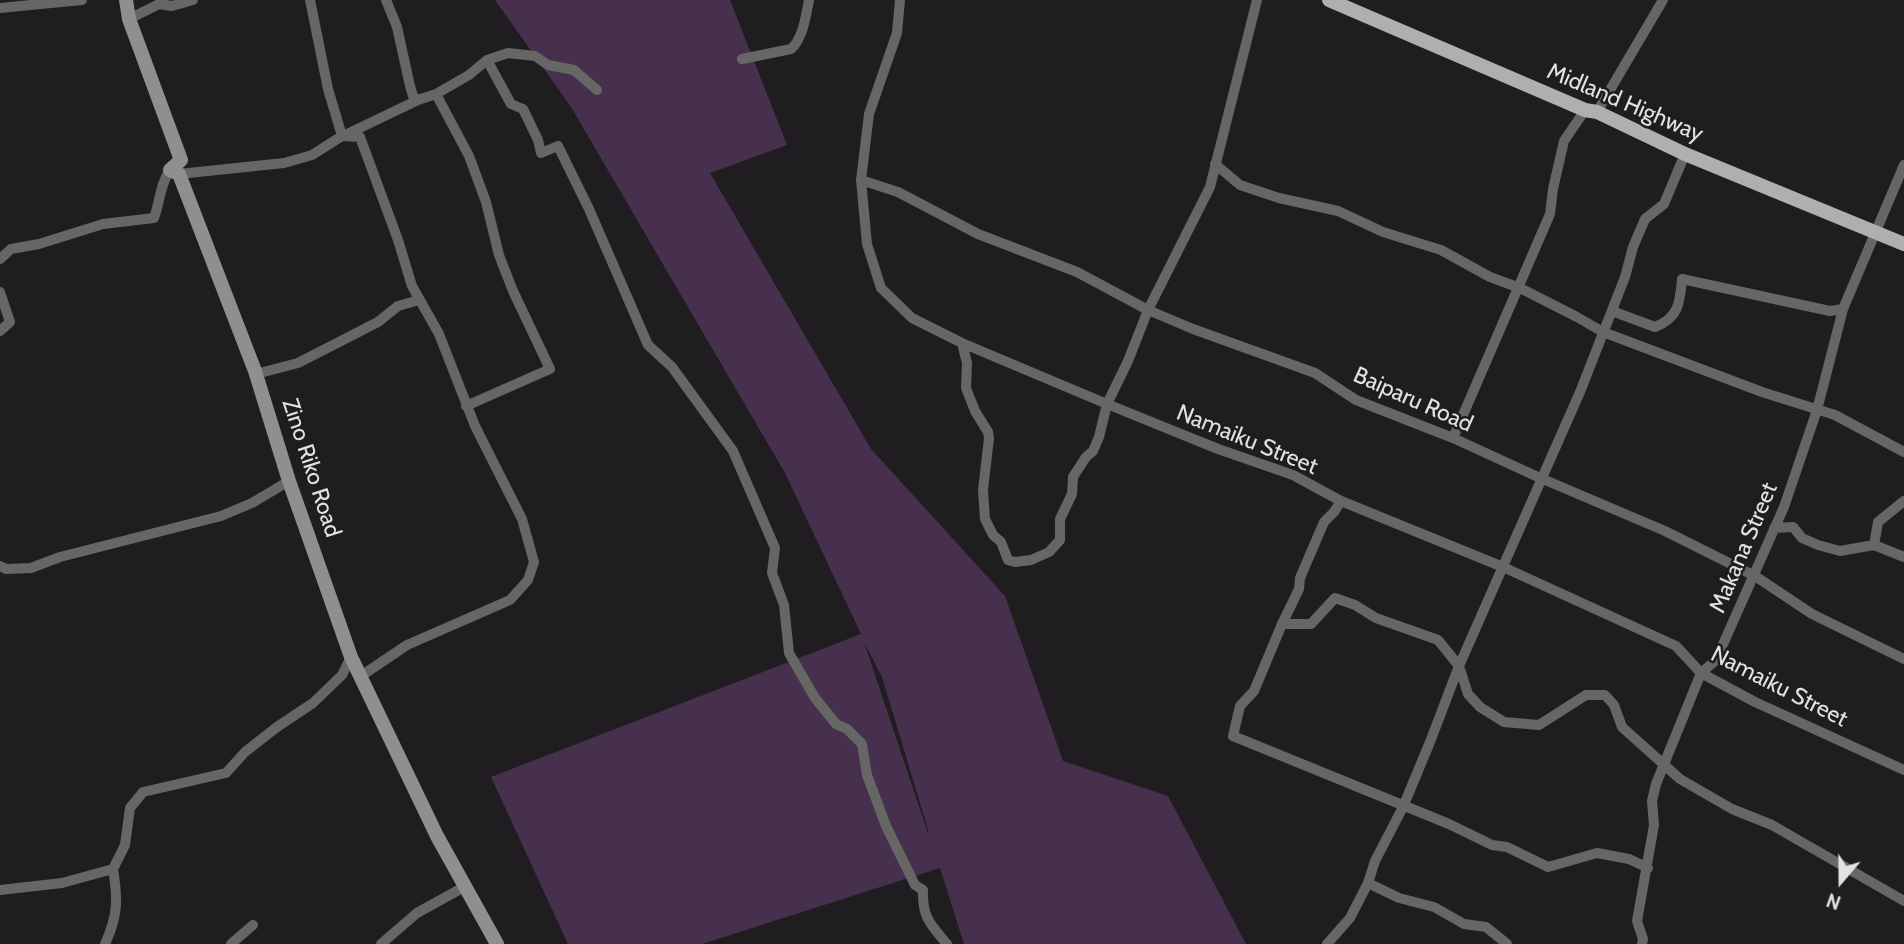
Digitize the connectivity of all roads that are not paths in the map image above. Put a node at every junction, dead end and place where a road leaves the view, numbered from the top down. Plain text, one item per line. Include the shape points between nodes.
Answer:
1 (82, 0) edge
2 (126, 0) edge
3 (192, 0) edge
4 (310, 0) edge
5 (386, 0) edge
6 (809, 0) edge
7 (900, 0) edge
8 (1257, 0) edge
9 (1329, 0) edge
10 (1662, 0) edge
11 (0, 8) edge
12 (129, 19) junction
13 (742, 59) dead end
14 (487, 60) junction
15 (597, 89) dead end
16 (436, 94) junction
17 (418, 100) junction
18 (1591, 111) junction
19 (342, 136) junction
20 (1685, 154) junction
21 (1215, 164) junction
22 (1904, 165) edge
23 (174, 172) junction
24 (861, 180) junction
25 (1877, 232) junction
26 (1904, 244) edge
27 (0, 259) edge
28 (1520, 288) junction
29 (0, 292) edge
30 (419, 300) junction
31 (1843, 309) junction
32 (1148, 310) junction
33 (1612, 311) junction
34 (0, 331) edge
35 (1603, 332) junction
36 (962, 343) junction
37 (256, 374) junction
38 (1107, 404) junction
39 (466, 405) junction
40 (1817, 410) junction
41 (1453, 438) junction
42 (1904, 452) edge
43 (1541, 478) junction
44 (289, 481) junction
45 (1341, 501) junction
46 (1904, 501) edge
47 (1774, 528) junction
48 (1874, 545) junction
49 (1904, 557) edge
50 (0, 566) edge
51 (1503, 567) junction
52 (1755, 576) junction
53 (1282, 624) junction
54 (351, 657) junction
55 (1904, 659) edge
56 (1459, 666) junction
57 (1701, 673) junction
58 (361, 676) junction
59 (1664, 767) junction
60 (1904, 770) edge
61 (1403, 807) junction
62 (1648, 868) junction
63 (113, 869) junction
64 (1368, 883) junction
65 (464, 887) junction
66 (0, 890) edge
67 (1904, 901) edge
68 (253, 925) dead end
69 (105, 944) edge
70 (232, 944) edge
71 (380, 944) edge
72 (497, 944) edge
73 (947, 944) edge
74 (1327, 944) edge
75 (1507, 944) edge
76 (1642, 944) edge

1 - 11 street
2 - 12 street, Zino Riko Road
3 - 12 street via 172,6 159,4
4 - 19 street
5 - 17 street via 413,96
6 - 13 street via 796,46
7 - 24 street, Namaiku Street via 897,33 869,114
8 - 21 street
9 - 18 main road, Midland Highway
10 - 18 street
12 - 23 street, Zino Riko Road via 181,160
14 - 15 street via 508,53 535,56 548,65 574,71
14 - 16 street
14 - 73 street via 512,104 523,109 541,153 558,146 648,345 672,367 733,451 775,548 772,573 784,605 789,653 815,698 836,724 862,744 867,775 886,826 915,885 923,890 927,921
16 - 17 street
16 - 39 street via 469,156 499,256 550,369
17 - 19 street
18 - 20 main road, Midland Highway
18 - 28 street via 1564,141 1550,214
19 - 23 street via 312,155 284,163
19 - 30 street via 360,137
20 - 25 main road, Midland Highway
20 - 33 street via 1664,204 1645,219
21 - 28 street via 1240,185 1338,211 1383,232 1441,250
21 - 32 street via 1210,187
22 - 25 street, Makana Street
23 - 27 street via 163,180 154,218 103,224 11,250
23 - 37 street, Zino Riko Road
24 - 32 street, Baiparu Road via 898,192 978,234 1077,272
24 - 36 street, Namaiku Street via 867,244 881,288 912,318
25 - 26 main road, Midland Highway
25 - 31 street, Makana Street
28 - 35 street
28 - 41 street
29 - 34 street via 10,322
30 - 37 street via 398,306 378,322 298,363
30 - 39 street via 439,334
31 - 33 street via 1830,311 1682,279 1678,312 1665,323 1655,327
31 - 40 street, Makana Street
32 - 38 street
32 - 41 street, Baiparu Road via 1315,373 1356,400
33 - 35 street
35 - 40 street
35 - 43 street
36 - 38 street, Namaiku Street
36 - 38 street via 966,388 989,438 983,482 985,519 1008,560 1031,560 1049,552 1060,540 1060,519 1072,494 1073,477 1093,451
37 - 44 street, Zino Riko Road
38 - 45 street, Namaiku Street via 1293,475
39 - 58 street via 522,519 534,562 528,580 510,600 408,645
40 - 42 street
40 - 47 street, Makana Street
41 - 43 street, Baiparu Road
43 - 51 street
43 - 52 street, Baiparu Road
44 - 50 street via 221,516 31,568
44 - 54 street, Zino Riko Road
45 - 51 street, Namaiku Street
45 - 53 street via 1324,522
46 - 48 street via 1878,522
47 - 48 street via 1793,527 1802,538 1840,551
47 - 52 street, Makana Street
48 - 49 street
51 - 56 street
51 - 57 street, Namaiku Street via 1676,646
52 - 55 street, Baiparu Road via 1812,614
52 - 57 street, Makana Street via 1716,660
53 - 56 street via 1311,624 1335,598 1437,640
53 - 61 street via 1254,691 1240,706 1233,736
54 - 58 street, Zino Riko Road
54 - 63 street via 342,675 313,703 267,735 226,773 143,792 130,808 125,845
56 - 59 street via 1468,694 1504,722 1539,725 1586,695 1605,695 1622,727
56 - 61 street
57 - 59 street, Makana Street
57 - 60 street, Namaiku Street
58 - 65 street, Zino Riko Road
59 - 62 street, Makana Street via 1652,801
59 - 67 street via 1732,809 1772,825
61 - 62 street via 1548,867 1597,853
61 - 64 street
62 - 76 street, Makana Street via 1637,921
63 - 66 street via 62,883
63 - 69 street via 115,923
64 - 74 street via 1350,918
64 - 75 street via 1399,898 1434,907 1464,924 1486,927
65 - 71 street via 418,913
65 - 72 street, Zino Riko Road
68 - 70 street

